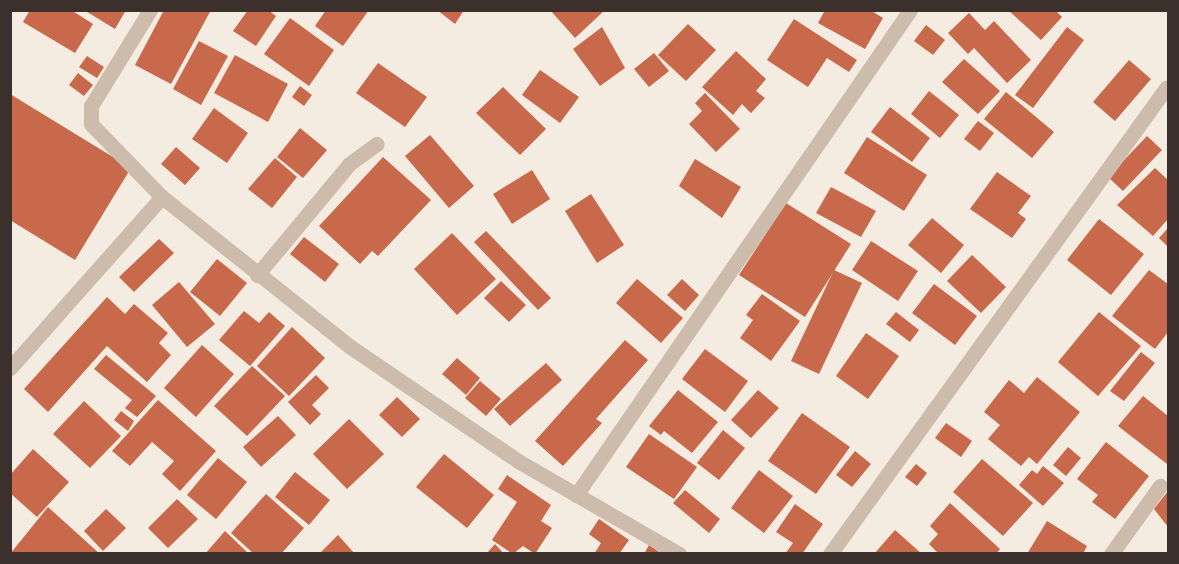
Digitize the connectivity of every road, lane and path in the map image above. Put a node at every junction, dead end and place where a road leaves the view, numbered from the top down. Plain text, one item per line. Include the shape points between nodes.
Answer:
1 (150, 10) edge
2 (910, 10) edge
3 (1166, 88) dead end
4 (377, 144) dead end
5 (162, 197) junction
6 (257, 274) junction
7 (10, 368) edge
8 (1160, 486) dead end
9 (576, 495) junction
10 (679, 554) edge
11 (830, 554) edge
12 (1111, 554) edge

1 - 5 street via 88,117
2 - 9 street
3 - 11 street
4 - 6 street via 349,164
5 - 6 street
5 - 7 street
6 - 9 street via 349,346 518,461
8 - 12 street
9 - 10 street

